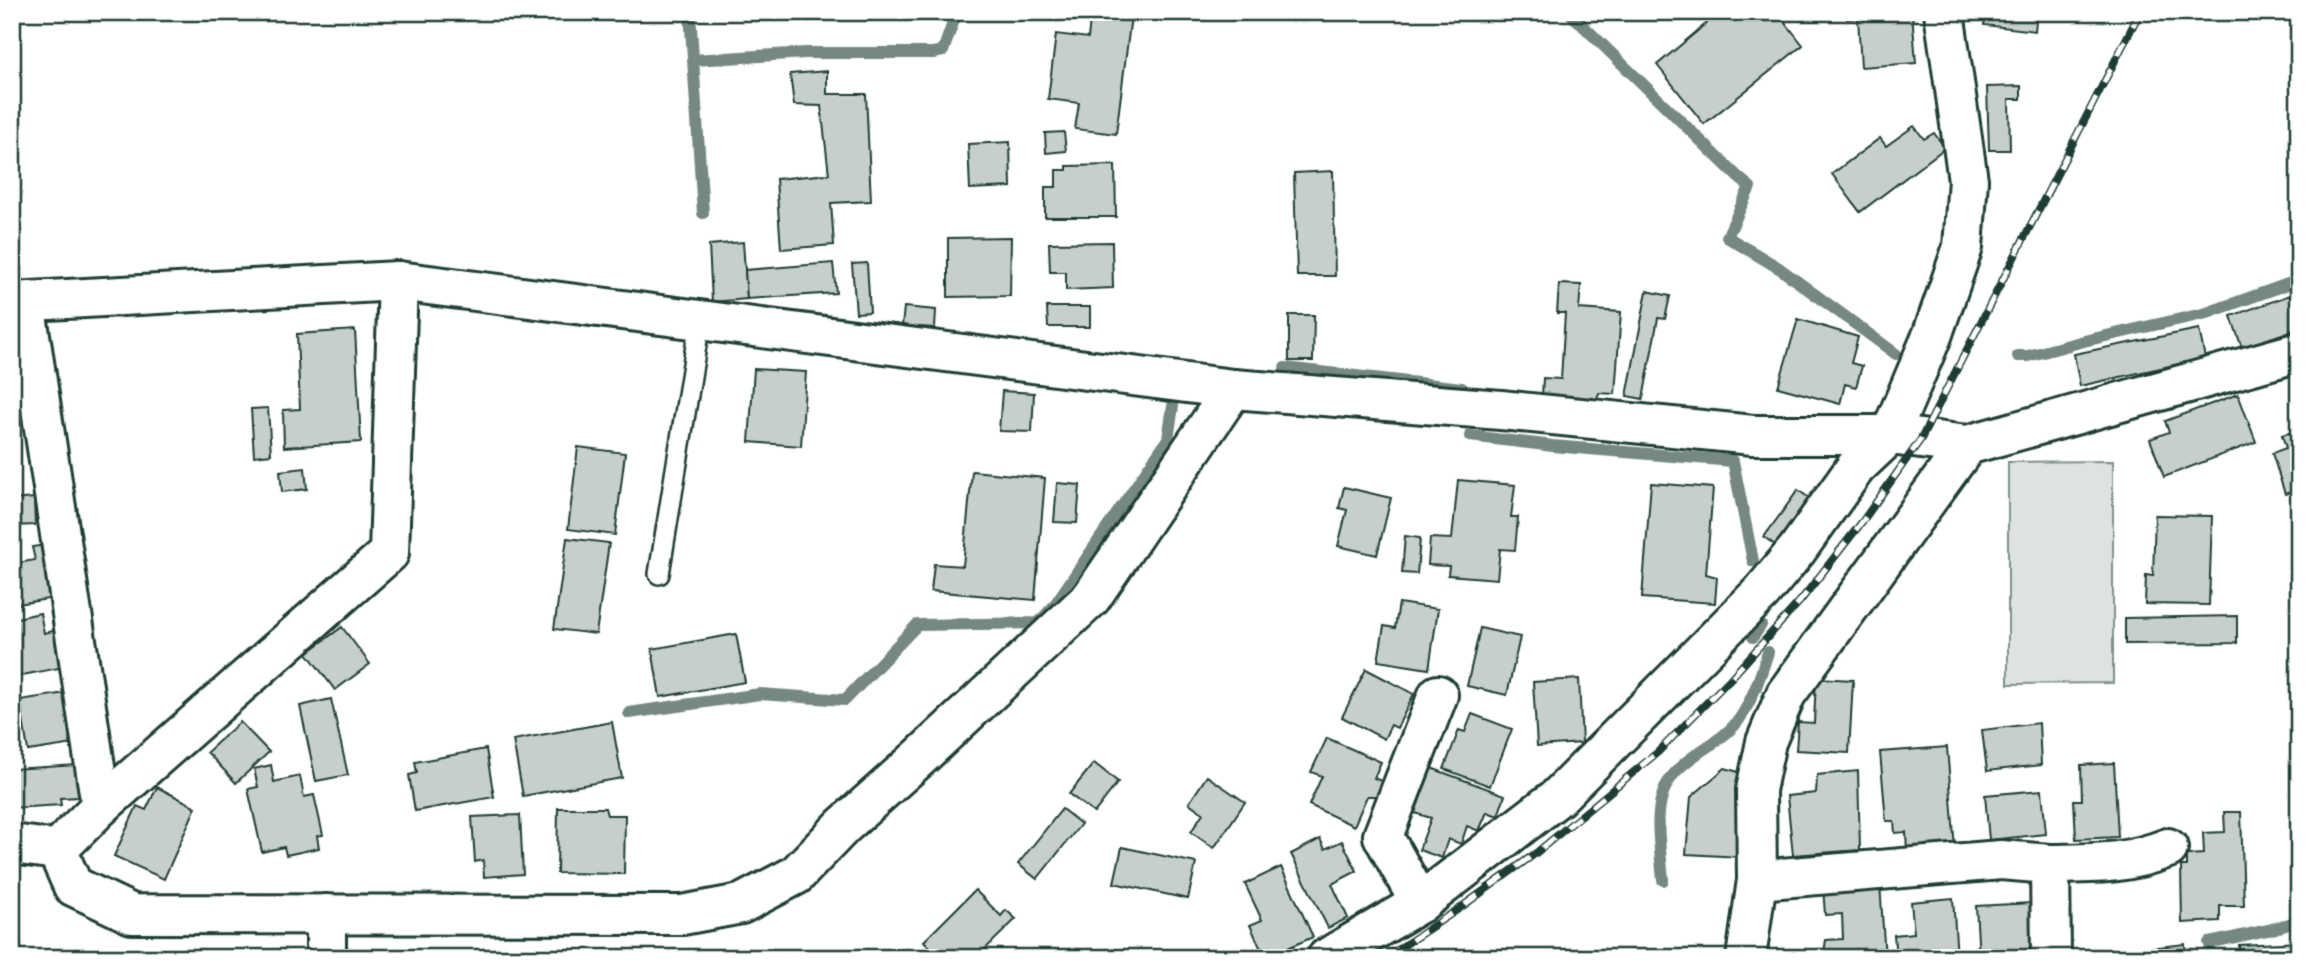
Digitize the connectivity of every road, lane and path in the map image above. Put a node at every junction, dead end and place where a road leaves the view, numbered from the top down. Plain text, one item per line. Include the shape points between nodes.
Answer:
1 (1944, 12) edge
2 (398, 281) junction
3 (19, 302) edge
4 (700, 321) junction
5 (2299, 352) edge
6 (1233, 389) junction
7 (1890, 435) junction
8 (1967, 445) junction
9 (659, 574) dead end
10 (1438, 695) dead end
11 (101, 806) junction
12 (12, 844) edge
13 (2168, 848) dead end
14 (57, 850) junction
15 (2050, 864) junction
16 (1756, 880) junction
17 (1420, 902) junction
18 (326, 914) junction
19 (326, 958) edge
20 (1327, 958) edge
21 (1746, 958) edge
22 (2051, 958) edge

1 - 7 street via 1968,180 1963,247
2 - 3 street
2 - 4 street
2 - 11 street via 389,553
3 - 11 street
4 - 6 street
4 - 9 lane
5 - 8 street
6 - 7 street via 1753,435
6 - 18 street via 1091,598 843,826 796,875 741,904 682,915
7 - 8 street
7 - 17 street via 1856,467 1762,592 1558,797
8 - 16 street via 1786,694 1766,742 1756,790
10 - 17 street via 1383,836
11 - 14 street
12 - 14 street
13 - 15 street via 2118,863
14 - 18 street via 73,886 132,915
15 - 16 street via 2001,860
15 - 22 street
16 - 21 street
17 - 20 street
18 - 19 street

